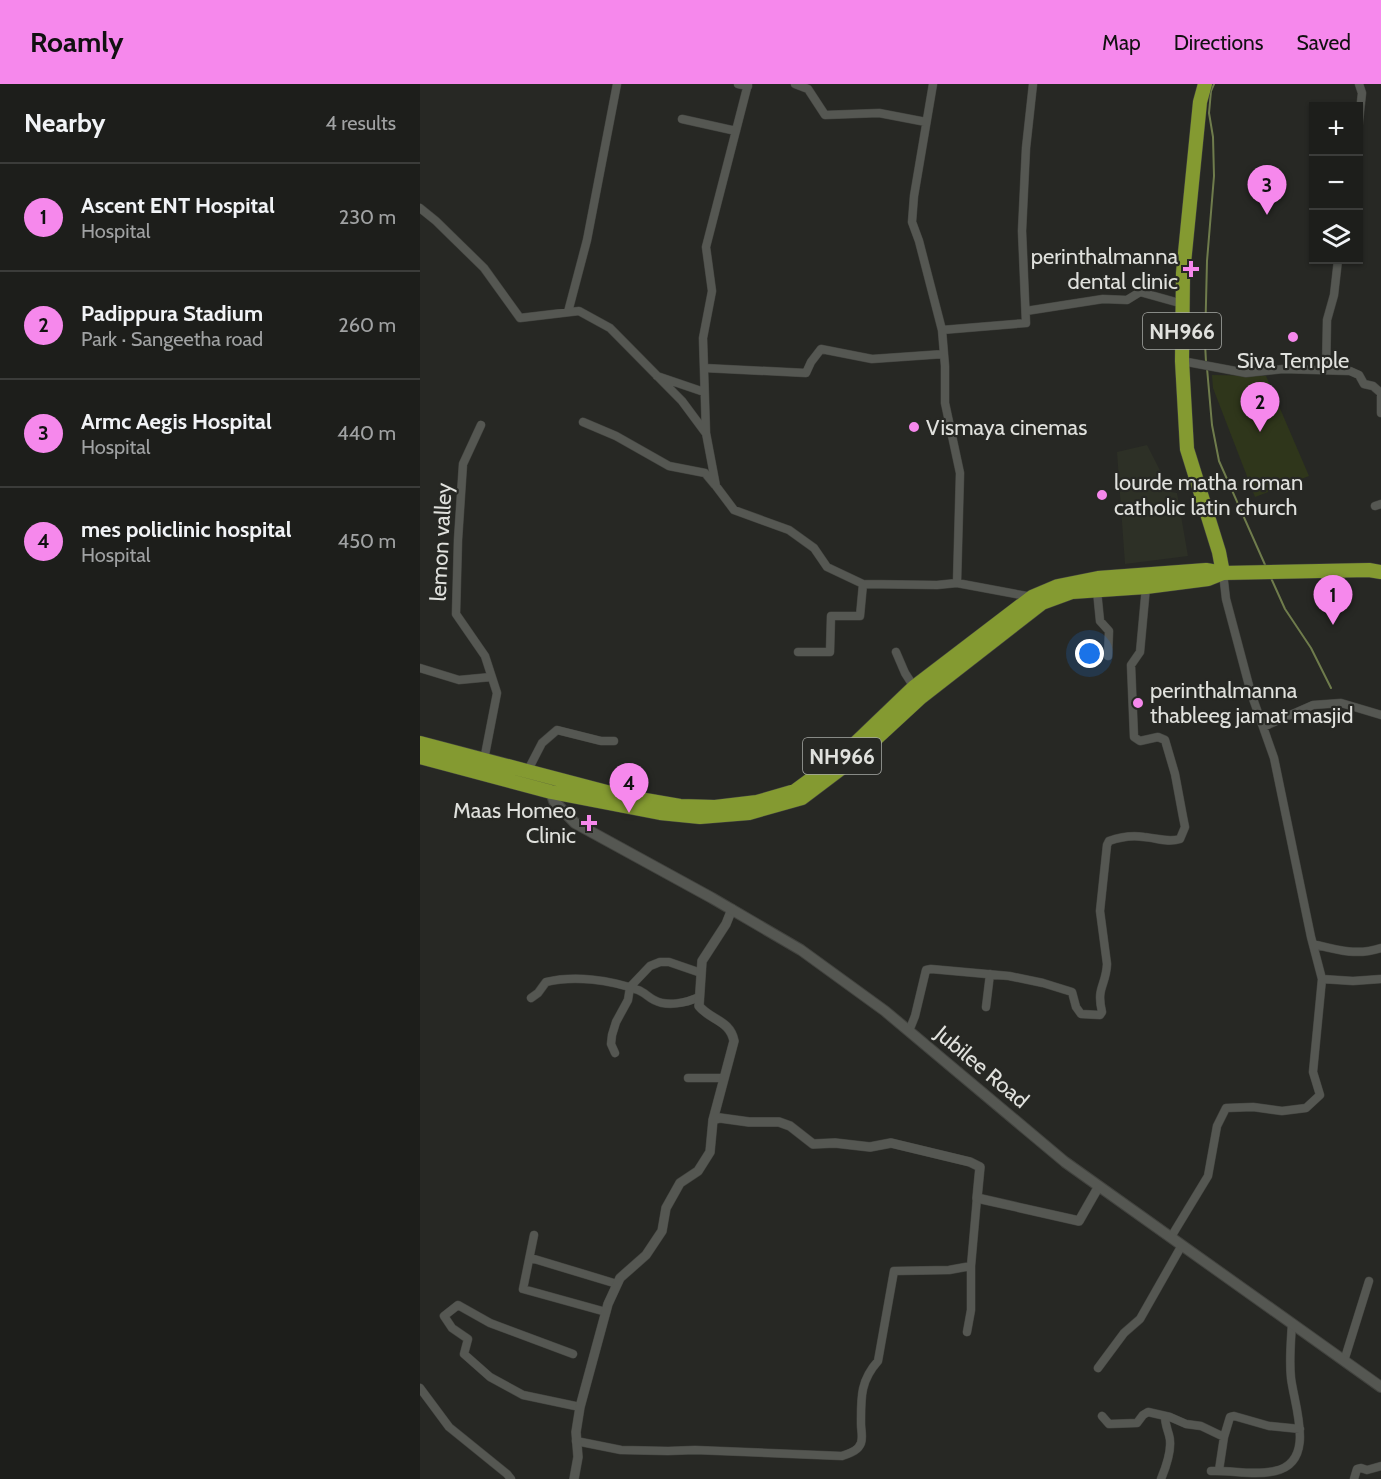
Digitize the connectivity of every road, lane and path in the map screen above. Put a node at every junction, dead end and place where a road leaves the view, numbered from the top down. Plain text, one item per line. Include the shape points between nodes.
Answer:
1 (617, 84) edge
2 (738, 84) edge
3 (795, 84) edge
4 (933, 84) edge
5 (1033, 84) edge
6 (1205, 84) edge
7 (1359, 84) edge
8 (748, 85) edge
9 (1361, 102) edge
10 (682, 119) dead end
11 (926, 122) junction
12 (736, 131) junction
13 (420, 208) edge
14 (1338, 264) edge
15 (1182, 304) junction
16 (1026, 311) junction
17 (568, 312) junction
18 (942, 330) junction
19 (944, 354) junction
20 (1182, 361) junction
21 (704, 368) junction
22 (1326, 370) junction
23 (656, 375) junction
24 (704, 392) junction
25 (1381, 392) edge
26 (1381, 413) edge
27 (583, 422) dead end
28 (481, 425) dead end
29 (706, 433) junction
30 (716, 486) junction
31 (1381, 572) edge
32 (1223, 573) junction
33 (957, 583) junction
34 (863, 584) junction
35 (1073, 587) junction
36 (1146, 587) junction
37 (1097, 591) junction
38 (1032, 597) junction
39 (798, 652) dead end
40 (896, 652) dead end
41 (1108, 656) dead end
42 (420, 669) edge
43 (491, 677) junction
44 (914, 687) junction
45 (1381, 715) edge
46 (1263, 727) junction
47 (614, 741) dead end
48 (420, 743) edge
49 (420, 757) edge
50 (484, 760) junction
51 (528, 770) junction
52 (556, 778) junction
53 (551, 792) junction
54 (732, 909) junction
55 (1313, 944) junction
56 (1381, 948) edge
57 (701, 973) junction
58 (990, 974) junction
59 (1322, 979) junction
60 (1381, 979) edge
61 (630, 987) junction
62 (699, 997) junction
63 (531, 998) dead end
64 (986, 1007) dead end
65 (909, 1031) junction
66 (615, 1053) dead end
67 (688, 1078) dead end
68 (724, 1078) junction
69 (713, 1120) junction
70 (1099, 1186) junction
71 (977, 1197) junction
72 (534, 1235) dead end
73 (1172, 1238) junction
74 (1182, 1245) junction
75 (531, 1258) junction
76 (971, 1266) junction
77 (1369, 1281) dead end
78 (617, 1284) junction
79 (606, 1312) junction
80 (1292, 1323) junction
81 (967, 1332) dead end
82 (573, 1354) dead end
83 (1344, 1361) junction
84 (1098, 1368) dead end
85 (420, 1388) edge
86 (1381, 1388) edge
87 (580, 1407) junction
88 (1102, 1416) dead end
89 (1165, 1416) junction
90 (1300, 1429) junction
91 (1224, 1437) junction
92 (576, 1441) junction
93 (1381, 1466) edge
94 (1273, 1475) edge
95 (511, 1479) edge
96 (574, 1479) edge
97 (1161, 1479) edge
98 (1354, 1479) edge

1 - 17 street via 587,240
2 - 8 street
3 - 11 street via 808,88 825,115 879,113
4 - 11 street
5 - 16 street via 1022,231
6 - 15 highway, NH966 via 1200,102
7 - 9 street
8 - 12 street
10 - 12 street
11 - 18 street via 912,222
12 - 21 street via 706,247 712,291 703,338
13 - 17 street via 484,268 520,318
14 - 22 street via 1327,320
15 - 16 street via 1140,292 1127,300 1103,299
15 - 20 highway, NH966
16 - 18 street via 1026,323
17 - 23 street via 579,311 610,328
18 - 19 street
19 - 21 street via 872,359 821,349 806,373
19 - 33 street via 945,403 960,473
20 - 22 street via 1246,373
20 - 32 highway, NH966 via 1187,449
21 - 24 street
22 - 25 street via 1356,373 1364,384
23 - 24 street
23 - 29 street
24 - 29 street
25 - 26 street
27 - 30 street via 669,466 705,473
28 - 43 street, lemon valley via 463,464 456,614 485,656
29 - 30 street
30 - 34 street via 734,510 789,530 814,548 827,567
31 - 32 highway
32 - 35 highway, NH966 via 1206,570 1098,578
32 - 36 highway, NH966 via 1208,579
32 - 46 street via 1251,693
33 - 34 street
33 - 38 street
34 - 39 street via 860,616 831,616 830,652
35 - 37 highway, NH966
35 - 38 highway, NH966 via 1058,586
35 - 53 highway, NH966 via 1042,603 920,698 855,758 802,798 749,813 700,817
36 - 37 highway, NH966
36 - 58 street via 1140,652 1131,665 1134,737 1140,741 1158,737 1165,741 1185,827 1183,834 1174,840 1119,837 1107,845 1100,911 1107,972 1098,996 1100,1015 1081,1014 1069,990
37 - 41 street via 1100,621 1108,631
38 - 44 highway, NH966
40 - 44 street
42 - 43 street via 459,680
43 - 50 street, lemon valley via 497,693
44 - 52 highway, NH966 via 841,757 795,791 757,802 680,806 622,796
45 - 46 street via 1341,703 1313,705
46 - 55 street via 1274,758
47 - 51 street via 557,730 543,743
48 - 50 highway, NH966
49 - 53 highway, NH966
50 - 51 highway, NH966
51 - 52 highway, NH966
52 - 53 highway via 546,782
53 - 54 main road, Jubilee Road via 554,801 576,823
54 - 57 street via 702,961
54 - 65 main road, Jubilee Road via 801,950
55 - 56 street via 1357,953
55 - 59 street
57 - 61 street via 660,962 650,966
57 - 62 street
58 - 64 street
58 - 65 street via 926,970
59 - 60 street
59 - 73 street via 1313,1072 1320,1095 1306,1108 1226,1108 1217,1126 1208,1176
61 - 62 street via 663,1003
61 - 63 street via 589,979 553,980 543,984
61 - 66 street via 612,1035
62 - 68 street via 701,1010 724,1023 733,1035
65 - 70 main road, Jubilee Road
67 - 68 street
68 - 69 street
69 - 71 street via 779,1122 813,1144 870,1147 891,1143 970,1162 980,1167
69 - 78 street via 710,1152 698,1171 680,1183 666,1208 662,1231 646,1255
70 - 71 street via 1079,1221
70 - 73 main road, Jubilee Road
71 - 76 street
72 - 75 street
73 - 74 main road, Jubilee Road
74 - 80 main road, Jubilee Road
74 - 84 street via 1140,1319 1124,1333
75 - 78 street
75 - 79 street via 523,1289
76 - 81 street
76 - 92 street via 894,1271 878,1361 863,1383 862,1441 857,1450 842,1456 621,1450
77 - 83 street
78 - 79 street
79 - 87 street
80 - 83 main road, Jubilee Road
80 - 90 street via 1291,1378
82 - 87 street via 490,1323 458,1305 444,1316 452,1328 468,1339 464,1354 490,1377 529,1397
83 - 86 main road, Jubilee Road
85 - 95 street via 449,1427
87 - 92 street
88 - 89 street via 1109,1424 1117,1424 1137,1423 1148,1412
89 - 91 street
89 - 97 street via 1170,1437
90 - 91 street via 1269,1426 1234,1416 1227,1420
90 - 94 street via 1295,1455 1288,1466
91 - 94 street via 1215,1471
92 - 96 street
93 - 98 street via 1357,1469

